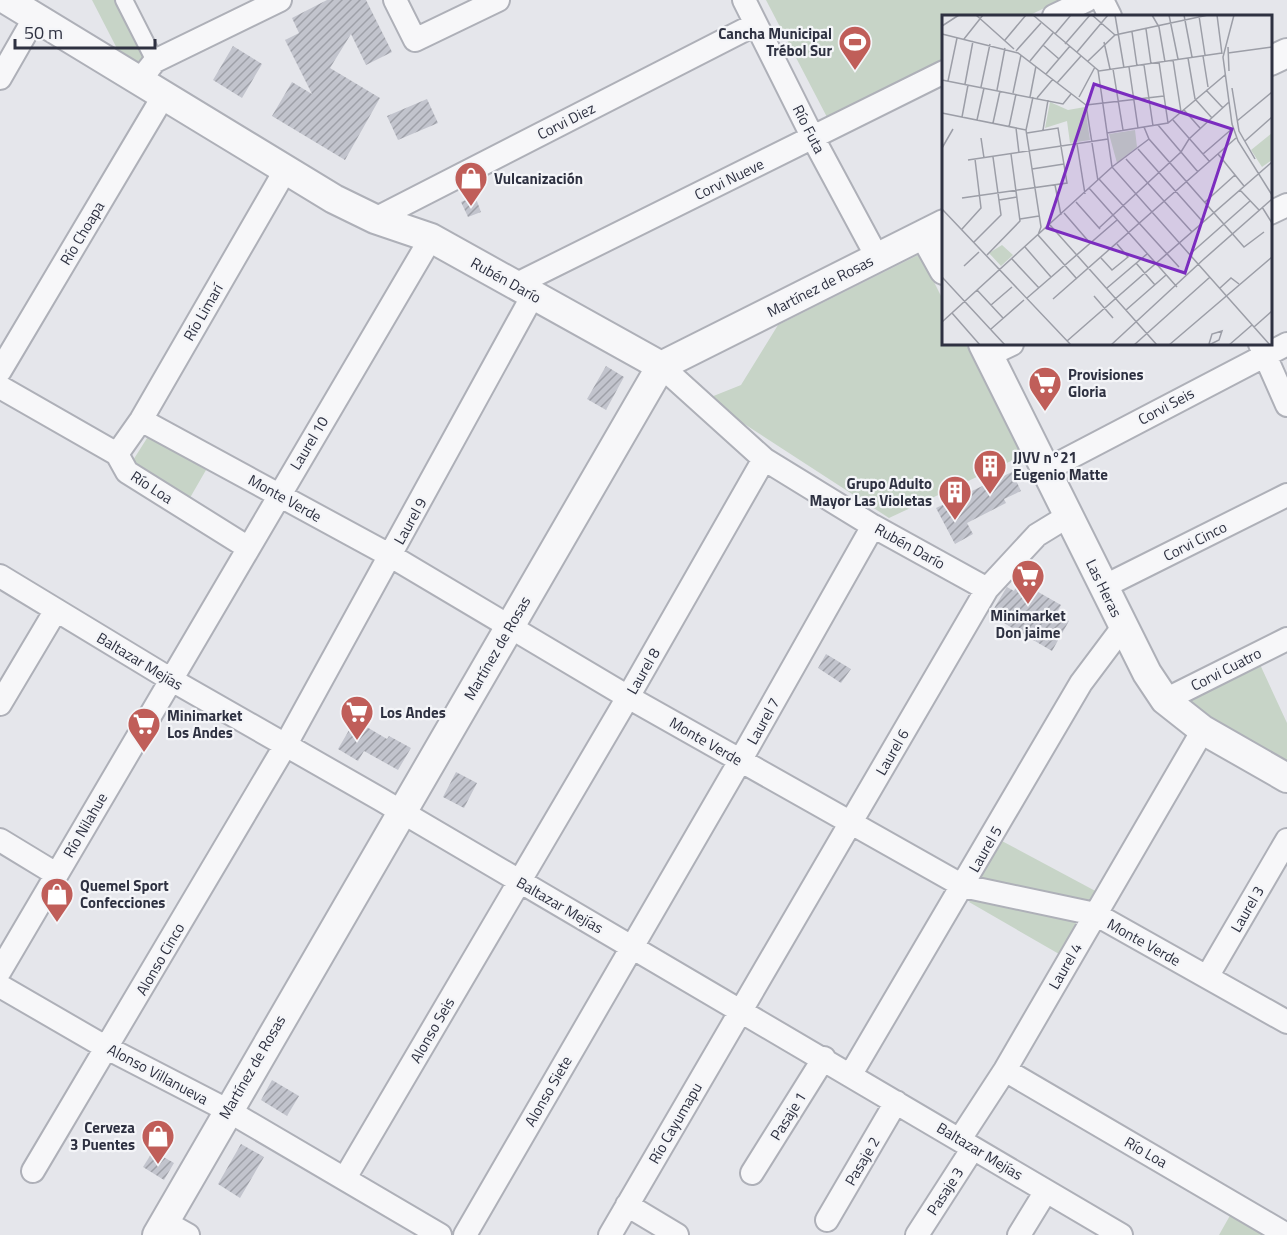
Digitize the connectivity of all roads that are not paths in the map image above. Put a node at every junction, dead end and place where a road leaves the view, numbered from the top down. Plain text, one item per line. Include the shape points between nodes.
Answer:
1 (7, 0) edge
2 (124, 0) edge
3 (279, 0) edge
4 (395, 0) edge
5 (498, 0) edge
6 (744, 0) edge
7 (1087, 0) edge
8 (1102, 0) edge
9 (1056, 15) edge
10 (1110, 15) edge
11 (35, 17) junction
12 (756, 24) junction
13 (1287, 53) edge
14 (1272, 60) edge
15 (147, 71) junction
16 (942, 73) edge
17 (0, 78) edge
18 (164, 95) junction
19 (813, 138) junction
20 (286, 169) junction
21 (1287, 205) edge
22 (1272, 212) edge
23 (375, 219) junction
24 (934, 229) edge
25 (431, 238) junction
26 (877, 257) junction
27 (942, 262) edge
28 (524, 290) junction
29 (1287, 344) edge
30 (995, 347) edge
31 (1262, 349) edge
32 (661, 366) junction
33 (0, 371) edge
34 (0, 387) edge
35 (1287, 405) edge
36 (141, 420) junction
37 (117, 454) junction
38 (764, 459) junction
39 (1046, 470) junction
40 (279, 494) junction
41 (1287, 495) edge
42 (1068, 516) junction
43 (873, 526) junction
44 (248, 546) junction
45 (391, 556) junction
46 (0, 576) edge
47 (1103, 587) junction
48 (987, 589) junction
49 (56, 610) junction
50 (509, 627) junction
51 (1123, 627) junction
52 (1287, 639) edge
53 (170, 679) junction
54 (628, 697) junction
55 (1166, 700) junction
56 (0, 704) edge
57 (1203, 730) junction
58 (285, 746) junction
59 (740, 761) junction
60 (1287, 778) edge
61 (401, 812) junction
62 (851, 822) junction
63 (0, 840) edge
64 (1287, 840) edge
65 (56, 874) junction
66 (518, 881) junction
67 (963, 886) junction
68 (1095, 914) junction
69 (632, 947) junction
70 (0, 971) edge
71 (1207, 977) junction
72 (0, 986) edge
73 (741, 1011) junction
74 (1287, 1022) edge
75 (108, 1048) junction
76 (824, 1058) junction
77 (1005, 1070) junction
78 (851, 1074) junction
79 (896, 1102) junction
80 (227, 1110) junction
81 (966, 1143) junction
82 (33, 1171) dead end
83 (752, 1173) dead end
84 (345, 1178) junction
85 (1046, 1191) junction
86 (627, 1205) junction
87 (827, 1220) dead end
88 (170, 1230) edge
89 (440, 1235) edge
90 (465, 1235) edge
91 (610, 1235) edge
92 (677, 1235) edge
93 (917, 1235) edge
94 (1019, 1235) edge
95 (1120, 1235) edge
96 (1287, 1235) edge

1 - 11 street, Rubén Darío
2 - 15 street
3 - 15 street
4 - 5 street via 415,40
6 - 12 street, Río Futa
7 - 9 street
8 - 10 street
11 - 15 street, Rubén Darío
11 - 17 street
12 - 19 street, Río Futa
12 - 23 street, Corvi Diez
13 - 14 street
15 - 18 street, Rubén Darío
16 - 19 street, Corvi Nueve
18 - 20 street, Rubén Darío
18 - 33 street, Río Choapa
19 - 26 street, Río Futa
19 - 28 street, Corvi Nueve
20 - 23 street, Rubén Darío via 334,200
20 - 36 street, Río Limarí
21 - 22 street
23 - 25 street, Rubén Darío
24 - 26 street, Martínez de Rosas
24 - 27 street
25 - 28 street, Rubén Darío
25 - 40 street, Laurel 10
26 - 32 street, Martínez de Rosas
28 - 32 street, Rubén Darío
28 - 45 street, Laurel 9
29 - 31 street, Corvi Seis
30 - 39 street, Las Heras
31 - 35 street
31 - 39 street, Corvi Seis
32 - 38 street, Rubén Darío
32 - 50 street, Martínez de Rosas
34 - 37 street, Río Loa
36 - 37 street, Río Limarí
36 - 40 street, Monte Verde
37 - 44 street, Río Loa via 127,472
38 - 43 street, Rubén Darío
38 - 54 street, Laurel 8
39 - 42 street, Las Heras
40 - 44 street, Laurel 10
40 - 45 street, Monte Verde
41 - 47 street, Corvi Cinco
42 - 47 street, Las Heras
42 - 48 street, Laurel 6 via 1037,535
43 - 48 street, Rubén Darío
43 - 59 street, Laurel 7
44 - 53 street, Laurel 10
45 - 50 street, Monte Verde
45 - 58 street, Laurel 9
46 - 49 street, Baltazar Mejías
47 - 51 street, Las Heras
48 - 62 street, Laurel 6
49 - 53 street, Baltazar Mejías
49 - 56 street
50 - 54 street, Monte Verde
50 - 61 street, Martínez de Rosas
51 - 55 street, Las Heras
51 - 67 street, Laurel 5 via 1081,683
52 - 55 street, Corvi Cuatro
53 - 58 street, Baltazar Mejías
53 - 65 street, Río Nilahue
54 - 59 street, Monte Verde
54 - 66 street, Laurel 8
55 - 57 street, Las Heras
57 - 60 street, Las Heras
57 - 68 street, Laurel 4
58 - 61 street, Baltazar Mejías
58 - 75 street, Alonso Cinco
59 - 62 street, Monte Verde
59 - 69 street, Laurel 7
61 - 66 street, Baltazar Mejías
61 - 80 street, Martínez de Rosas
62 - 67 street, Monte Verde
62 - 73 street, Laurel 6
63 - 65 street
64 - 71 street, Laurel 3
65 - 70 street, Río Nilahue
66 - 69 street, Baltazar Mejías
66 - 84 street, Alonso Seis
67 - 68 street, Monte Verde
67 - 78 street, Laurel 5
68 - 71 street, Monte Verde
68 - 77 street, Laurel 4
69 - 73 street, Baltazar Mejías
69 - 90 street, Alonso Siete
71 - 74 street, Monte Verde
72 - 75 street, Alonso Villanueva
73 - 76 street, Baltazar Mejías
73 - 86 street, Río Cayumapu
75 - 80 street, Alonso Villanueva
75 - 82 street, Alonso Cinco
76 - 78 street, Baltazar Mejías
76 - 83 street, Pasaje 1
77 - 81 street, Laurel 4
77 - 96 street, Río Loa
78 - 79 street, Baltazar Mejías
79 - 81 street, Baltazar Mejías
79 - 87 street, Pasaje 2
80 - 84 street, Alonso Villanueva
80 - 88 street, Martínez de Rosas
81 - 85 street, Baltazar Mejías
81 - 93 street, Pasaje 3
84 - 89 street, Alonso Villanueva
85 - 94 street
85 - 95 street, Baltazar Mejías
86 - 91 street, Río Cayumapu
86 - 92 street

